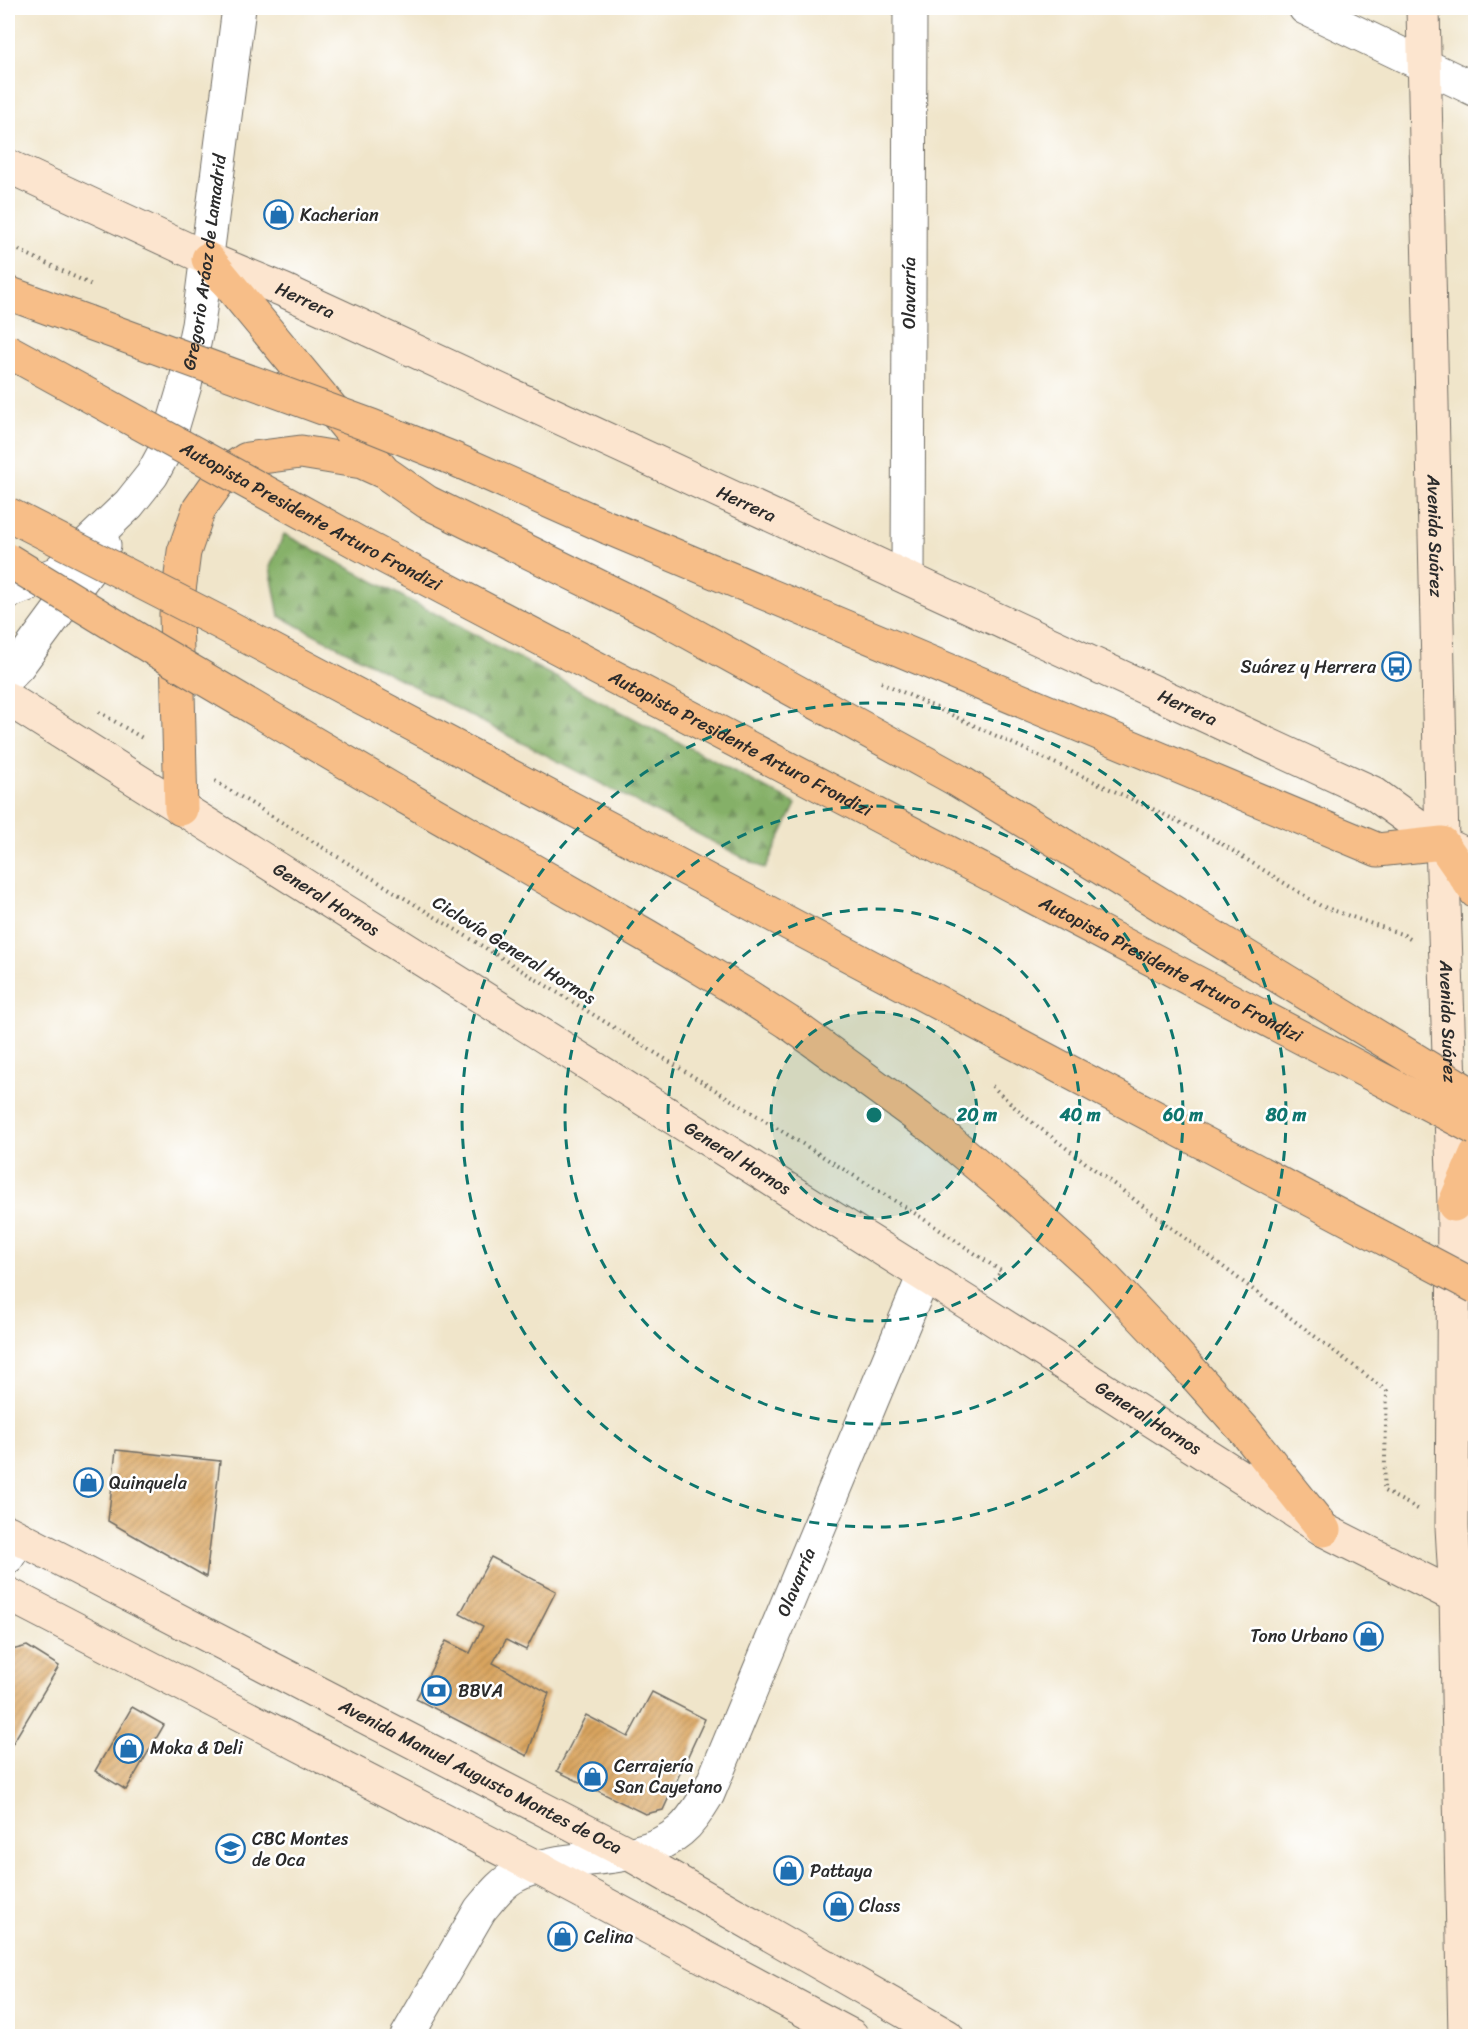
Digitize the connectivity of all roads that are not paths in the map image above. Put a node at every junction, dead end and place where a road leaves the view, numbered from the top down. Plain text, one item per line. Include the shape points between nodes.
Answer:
1 (239, 8) edge
2 (910, 8) edge
3 (1305, 8) edge
4 (1422, 8) edge
5 (1424, 65) junction
6 (1476, 90) edge
7 (8, 166) edge
8 (208, 259) junction
9 (8, 293) edge
10 (8, 351) edge
11 (384, 472) junction
12 (129, 504) junction
13 (8, 514) edge
14 (8, 560) edge
15 (908, 578) junction
16 (8, 592) edge
17 (8, 676) edge
18 (8, 699) edge
19 (180, 808) junction
20 (1442, 843) junction
21 (1476, 859) edge
22 (1476, 892) edge
23 (1476, 1096) edge
24 (1476, 1130) edge
25 (1476, 1154) edge
26 (1454, 1205) junction
27 (924, 1275) junction
28 (1476, 1287) edge
29 (1324, 1530) junction
30 (11, 1542) edge
31 (8, 1594) edge
32 (1466, 1602) edge
33 (628, 1853) junction
34 (536, 1867) junction
35 (407, 2037) edge
36 (852, 2037) edge
37 (947, 2037) edge
38 (1465, 2037) edge

1 - 8 street, Gregorio Aráoz de Lamadrid
2 - 15 street, Olavarría
3 - 5 street
4 - 5 main road, Avenida Suárez
5 - 6 street
5 - 20 main road, Avenida Suárez
7 - 8 main road, Herrera
8 - 11 highway
8 - 12 street, Gregorio Aráoz de Lamadrid via 198,325 171,435 160,462
8 - 15 main road, Herrera
9 - 20 highway, bridge via 454,459 609,528 1378,850
10 - 24 highway, Autopista Presidente Arturo Frondizi, bridge via 362,545
11 - 19 highway via 362,462 301,452 247,459 224,474 199,509 184,552 176,614
11 - 23 highway, bridge via 427,502 663,618 957,780
12 - 16 street, Gregorio Aráoz de Lamadrid via 57,573
12 - 17 street, Gregorio Aráoz de Lamadrid via 91,567
13 - 28 highway, bridge
14 - 29 highway, bridge via 746,995 936,1130 1074,1250 1161,1336 1245,1431
15 - 20 main road, Herrera via 1373,793
18 - 19 main road, General Hornos
19 - 27 main road, General Hornos
20 - 21 main road, Herrera
20 - 22 highway
20 - 26 main road, Avenida Suárez
25 - 26 highway
26 - 32 main road, Avenida Suárez via 1452,1527
27 - 29 main road, General Hornos
27 - 33 street, Olavarría via 708,1794 679,1832 657,1845
29 - 32 main road, General Hornos
30 - 33 main road, Avenida Manuel Augusto Montes de Oca via 502,1786
31 - 34 main road
32 - 38 main road, Avenida Suárez
33 - 34 street, Olavarría
33 - 37 main road, Avenida Manuel Augusto Montes de Oca
34 - 35 street, Olavarría via 515,1876 480,1910
34 - 36 main road

